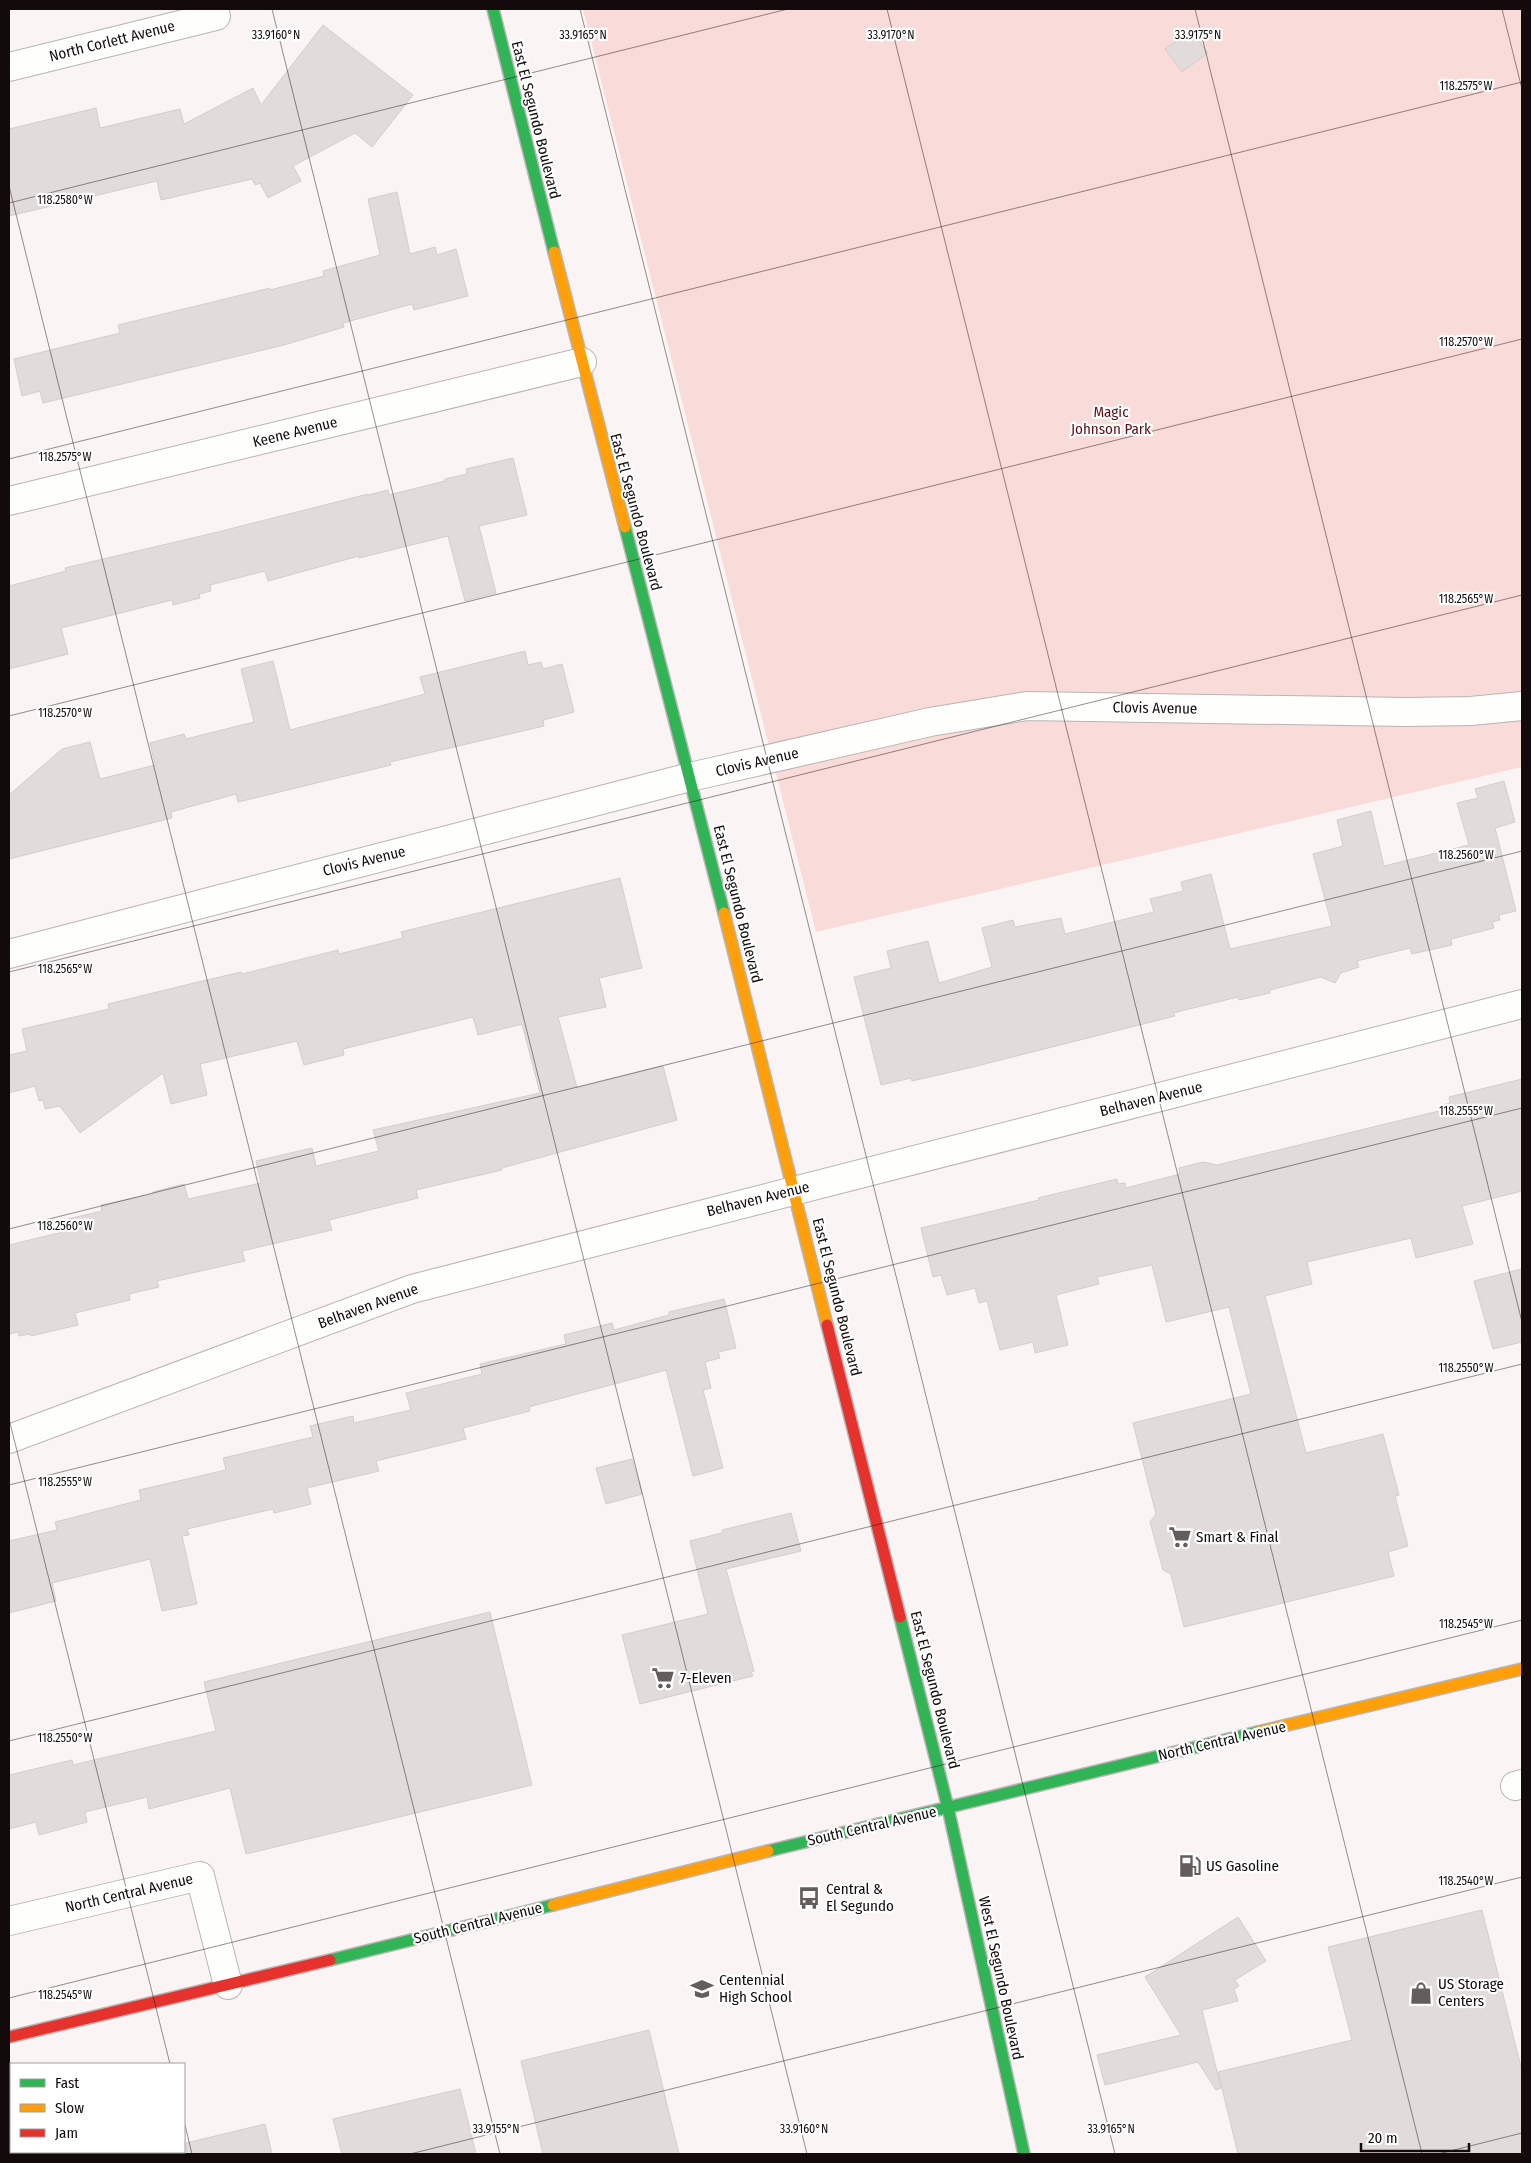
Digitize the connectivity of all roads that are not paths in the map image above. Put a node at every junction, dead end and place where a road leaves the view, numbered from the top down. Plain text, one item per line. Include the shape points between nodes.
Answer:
1 (493, 9) edge
2 (216, 16) dead end
3 (9, 67) edge
4 (582, 362) junction
5 (9, 501) edge
6 (1522, 706) edge
7 (690, 777) junction
8 (9, 954) edge
9 (1522, 1004) edge
10 (794, 1189) junction
11 (9, 1439) edge
12 (1522, 1669) edge
13 (948, 1808) junction
14 (9, 1921) edge
15 (228, 1985) junction
16 (9, 2037) edge
17 (1024, 2154) edge

1 - 4 main road, East El Segundo Boulevard
2 - 3 street, North Corlett Avenue
4 - 5 street, Keene Avenue
4 - 7 main road, East El Segundo Boulevard
6 - 7 street, Clovis Avenue via 1406,712 1027,706 930,722
7 - 8 street, Clovis Avenue
7 - 10 main road, East El Segundo Boulevard
9 - 10 street, Belhaven Avenue
10 - 11 street, Belhaven Avenue via 412,1288
10 - 13 main road, East El Segundo Boulevard
12 - 13 main road, North Central Avenue
13 - 15 main road, South Central Avenue
13 - 17 main road, West El Segundo Boulevard
14 - 15 street, North Central Avenue via 200,1876
15 - 16 main road, South Central Avenue

